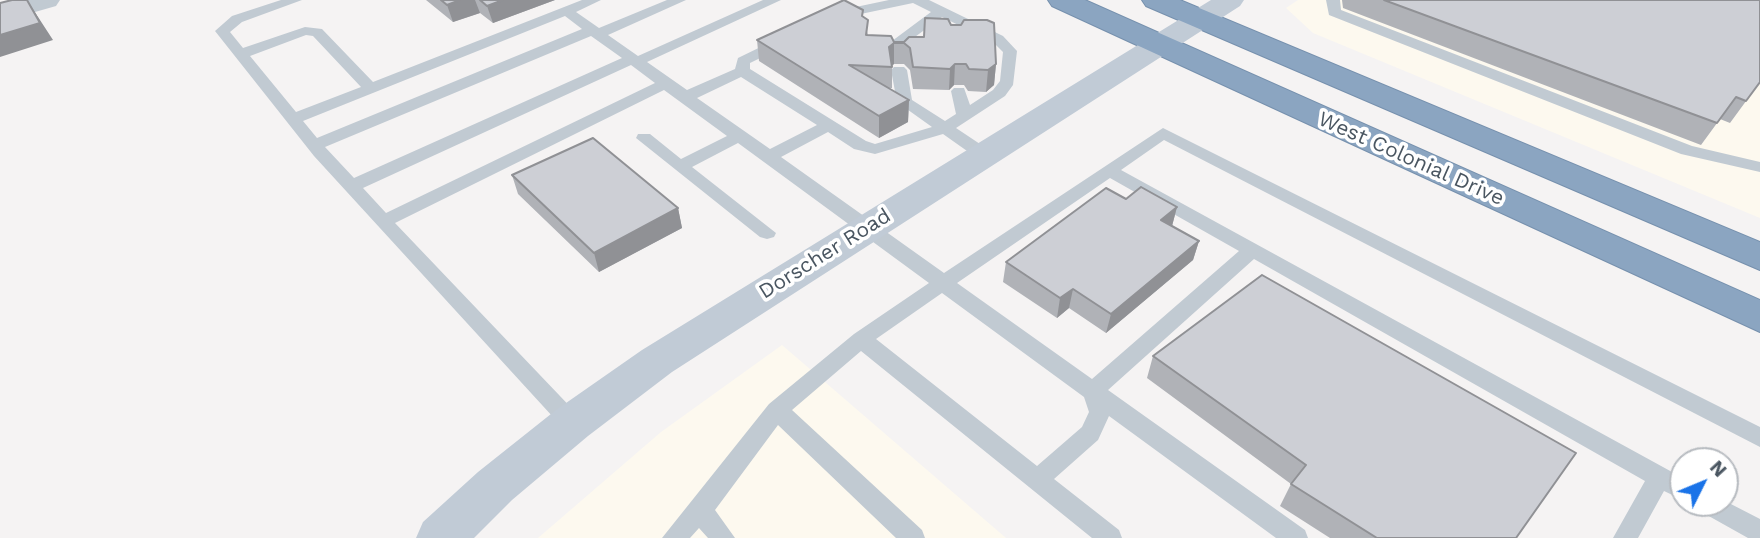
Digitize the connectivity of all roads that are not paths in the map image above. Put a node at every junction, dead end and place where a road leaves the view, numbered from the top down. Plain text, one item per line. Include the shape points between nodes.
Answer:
1 (46, 0) edge
2 (295, 0) edge
3 (593, 0) edge
4 (679, 0) edge
5 (774, 0) edge
6 (908, 0) edge
7 (1062, 0) edge
8 (1156, 0) edge
9 (1333, 0) edge
10 (936, 7) edge
11 (1215, 9) edge
12 (566, 11) junction
13 (0, 14) edge
14 (820, 23) edge
15 (595, 32) junction
16 (797, 34) edge
17 (955, 40) edge
18 (1158, 44) junction
19 (240, 54) junction
20 (634, 60) junction
21 (899, 64) joint
22 (743, 71) junction
23 (666, 83) junction
24 (371, 88) junction
25 (959, 91) dead end
26 (685, 97) junction
27 (964, 115) junction
28 (293, 119) junction
29 (827, 126) junction
30 (945, 128) junction
31 (739, 136) junction
32 (644, 138) dead end
33 (315, 145) junction
34 (983, 154) junction
35 (768, 157) junction
36 (680, 166) junction
37 (1760, 167) edge
38 (1109, 170) junction
39 (352, 186) junction
40 (383, 221) junction
41 (865, 229) junction
42 (767, 233) dead end
43 (1252, 250) junction
44 (1760, 257) edge
45 (942, 284) junction
46 (1760, 317) edge
47 (861, 339) junction
48 (1093, 391) junction
49 (777, 410) junction
50 (572, 422) junction
51 (1760, 438) edge
52 (1660, 477) junction
53 (1037, 480) junction
54 (1669, 482) edge
55 (700, 511) junction
56 (1733, 517) edge
57 (1760, 532) edge
58 (1287, 535) edge
59 (441, 538) edge
60 (674, 538) edge
61 (723, 538) edge
62 (913, 538) edge
63 (1110, 538) edge
64 (1625, 538) edge

1 - 13 street
2 - 19 lane via 237,19 222,31
3 - 12 lane
4 - 15 lane
5 - 20 lane
6 - 14 lane
7 - 18 highway, West Colonial Drive
8 - 11 highway
9 - 37 lane via 1334,12 1686,150
10 - 17 lane
10 - 21 lane via 897,44
10 - 27 lane via 998,39 1010,51 1008,82
11 - 18 street, Dorscher Road
11 - 44 highway
12 - 15 lane
12 - 24 lane
15 - 20 lane
15 - 33 lane
16 - 22 lane via 743,61
18 - 34 street, Dorscher Road
18 - 46 highway, West Colonial Drive
19 - 24 lane via 305,31 317,32
19 - 28 lane
20 - 23 lane
20 - 39 lane
21 - 30 lane via 905,102
22 - 26 lane
22 - 29 lane
23 - 26 lane
23 - 40 lane
24 - 28 lane
25 - 27 lane
26 - 31 lane
27 - 30 lane
28 - 33 lane
29 - 30 lane via 875,149
29 - 35 lane
30 - 34 lane
31 - 35 lane
31 - 36 lane
32 - 36 lane
33 - 39 lane
34 - 41 street, Dorscher Road
35 - 41 lane
36 - 42 lane
38 - 43 lane
38 - 45 lane
38 - 51 lane via 1163,133
39 - 40 lane
40 - 50 lane
41 - 45 lane
41 - 50 street, Dorscher Road via 657,361
43 - 48 lane
43 - 52 lane
45 - 47 lane
45 - 48 lane
47 - 49 lane
47 - 53 lane
48 - 53 lane via 1100,412 1090,433
48 - 58 lane
49 - 55 lane
49 - 62 lane
50 - 59 street, Dorscher Road
52 - 54 lane
52 - 64 lane
53 - 63 lane
55 - 60 lane
55 - 61 lane
56 - 57 lane

